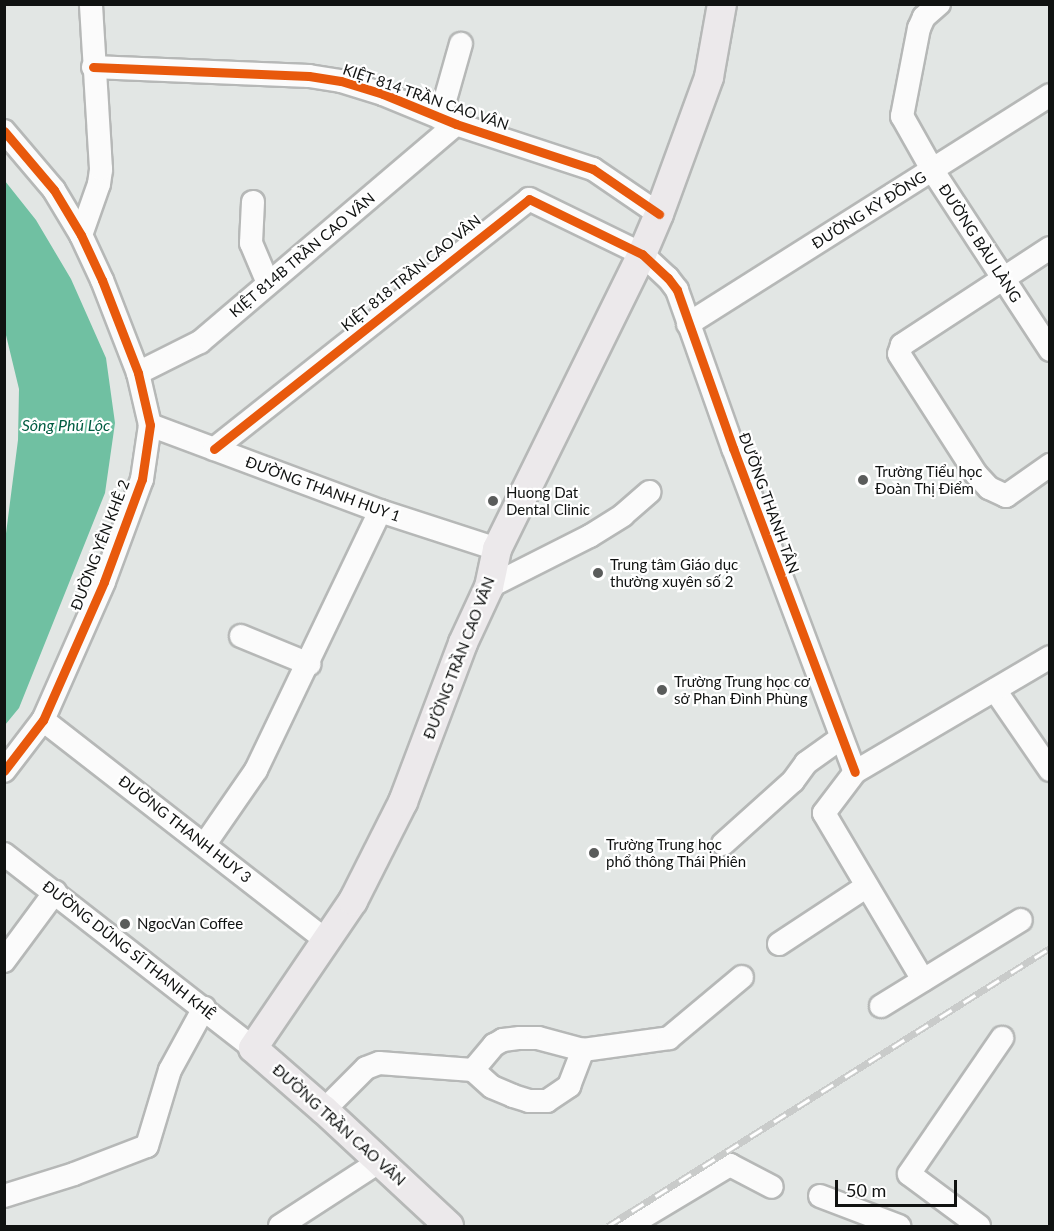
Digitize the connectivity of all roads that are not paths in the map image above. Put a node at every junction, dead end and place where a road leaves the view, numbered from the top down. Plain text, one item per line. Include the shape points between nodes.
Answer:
1 (92, 4) edge
2 (722, 4) edge
3 (939, 4) edge
4 (461, 44) dead end
5 (93, 67) junction
6 (1050, 95) edge
7 (448, 121) junction
8 (4, 131) edge
9 (933, 171) junction
10 (253, 202) dead end
11 (658, 214) junction
12 (81, 235) junction
13 (1050, 248) edge
14 (642, 254) junction
15 (1004, 278) junction
16 (268, 283) junction
17 (688, 324) junction
18 (1050, 350) edge
19 (138, 374) junction
20 (150, 425) junction
21 (214, 449) junction
22 (1050, 465) edge
23 (649, 492) dead end
24 (380, 511) junction
25 (497, 549) junction
26 (489, 587) junction
27 (241, 636) dead end
28 (1050, 657) edge
29 (309, 664) junction
30 (994, 690) junction
31 (43, 720) junction
32 (841, 738) junction
33 (1050, 770) edge
34 (4, 771) edge
35 (855, 772) junction
36 (205, 844) junction
37 (723, 844) dead end
38 (4, 854) edge
39 (867, 886) junction
40 (55, 892) junction
41 (1021, 920) dead end
42 (326, 939) junction
43 (779, 944) dead end
44 (4, 962) edge
45 (742, 977) dead end
46 (923, 980) junction
47 (881, 1006) dead end
48 (204, 1008) junction
49 (1002, 1038) dead end
50 (254, 1048) junction
51 (583, 1050) junction
52 (473, 1070) junction
53 (324, 1110) junction
54 (380, 1161) junction
55 (772, 1187) dead end
56 (4, 1196) edge
57 (820, 1196) dead end
58 (280, 1227) edge
59 (449, 1227) edge
60 (628, 1227) edge
61 (899, 1227) edge
62 (979, 1227) edge

1 - 5 street
2 - 11 main road, ĐƯỜNG TRẦN CAO VÂN via 709,77
3 - 9 street, ĐƯỜNG BÀU LÀNG via 924,17 919,28 902,116
4 - 7 street
5 - 7 street, KIỆT 814 TRẦN CAO VÂN via 309,76 342,81
5 - 12 street via 101,169
6 - 9 street, ĐƯỜNG KỲ ĐỒNG
7 - 11 street, KIỆT 814 TRẦN CAO VÂN via 593,169
7 - 16 street, KIỆT 814B TRẦN CAO VÂN
8 - 12 street, ĐƯỜNG YÊN KHÊ 2 via 54,190
9 - 15 street, ĐƯỜNG BÀU LÀNG
9 - 17 street, ĐƯỜNG KỲ ĐỒNG
10 - 16 street via 251,243
11 - 14 main road, ĐƯỜNG TRẦN CAO VÂN
12 - 19 street, ĐƯỜNG YÊN KHÊ 2
13 - 15 street
14 - 17 street, ĐƯỜNG THANH TÂN via 677,290
14 - 21 street, KIỆT 818 TRẦN CAO VÂN via 529,199
14 - 25 main road, ĐƯỜNG TRẦN CAO VÂN
15 - 18 street, ĐƯỜNG BÀU LÀNG
15 - 22 street via 902,345 899,354 989,488 1006,496
16 - 19 street, KIỆT 814B TRẦN CAO VÂN via 200,342
17 - 32 street, ĐƯỜNG THANH TÂN
19 - 20 street, ĐƯỜNG YÊN KHÊ 2
20 - 21 street, ĐƯỜNG THANH HUY 1
20 - 31 street, ĐƯỜNG YÊN KHÊ 2 via 142,479 130,516
21 - 24 street, ĐƯỜNG THANH HUY 1
23 - 26 street via 590,536
24 - 25 street, ĐƯỜNG THANH HUY 1
24 - 29 street
25 - 26 main road, ĐƯỜNG TRẦN CAO VÂN
26 - 42 main road, ĐƯỜNG TRẦN CAO VÂN via 462,643 403,802 353,901
27 - 29 street
28 - 30 street
29 - 36 street via 256,770
30 - 33 street
30 - 35 street
31 - 34 street, ĐƯỜNG YÊN KHÊ 2
31 - 36 street, ĐƯỜNG THANH HUY 3
32 - 35 street, ĐƯỜNG THANH TÂN
32 - 37 street via 806,763 793,781
35 - 39 street via 824,813
36 - 42 street, ĐƯỜNG THANH HUY 3
38 - 40 street, ĐƯỜNG DŨNG SĨ THANH KHÊ
39 - 43 street
39 - 46 street
40 - 44 street
40 - 48 street, ĐƯỜNG DŨNG SĨ THANH KHÊ
41 - 46 street
42 - 50 main road, ĐƯỜNG TRẦN CAO VÂN
45 - 51 street via 669,1038
46 - 47 street
48 - 50 street, ĐƯỜNG DŨNG SĨ THANH KHÊ
48 - 56 street via 170,1070 147,1146
49 - 62 street via 909,1174
50 - 53 main road, ĐƯỜNG TRẦN CAO VÂN
51 - 52 street via 538,1038 503,1040
51 - 52 street via 569,1086 547,1101 513,1096 492,1087
52 - 53 street via 378,1063 356,1076
53 - 54 main road, ĐƯỜNG TRẦN CAO VÂN
54 - 58 street
54 - 59 main road, ĐƯỜNG TRẦN CAO VÂN
55 - 60 street via 730,1165
57 - 61 street

